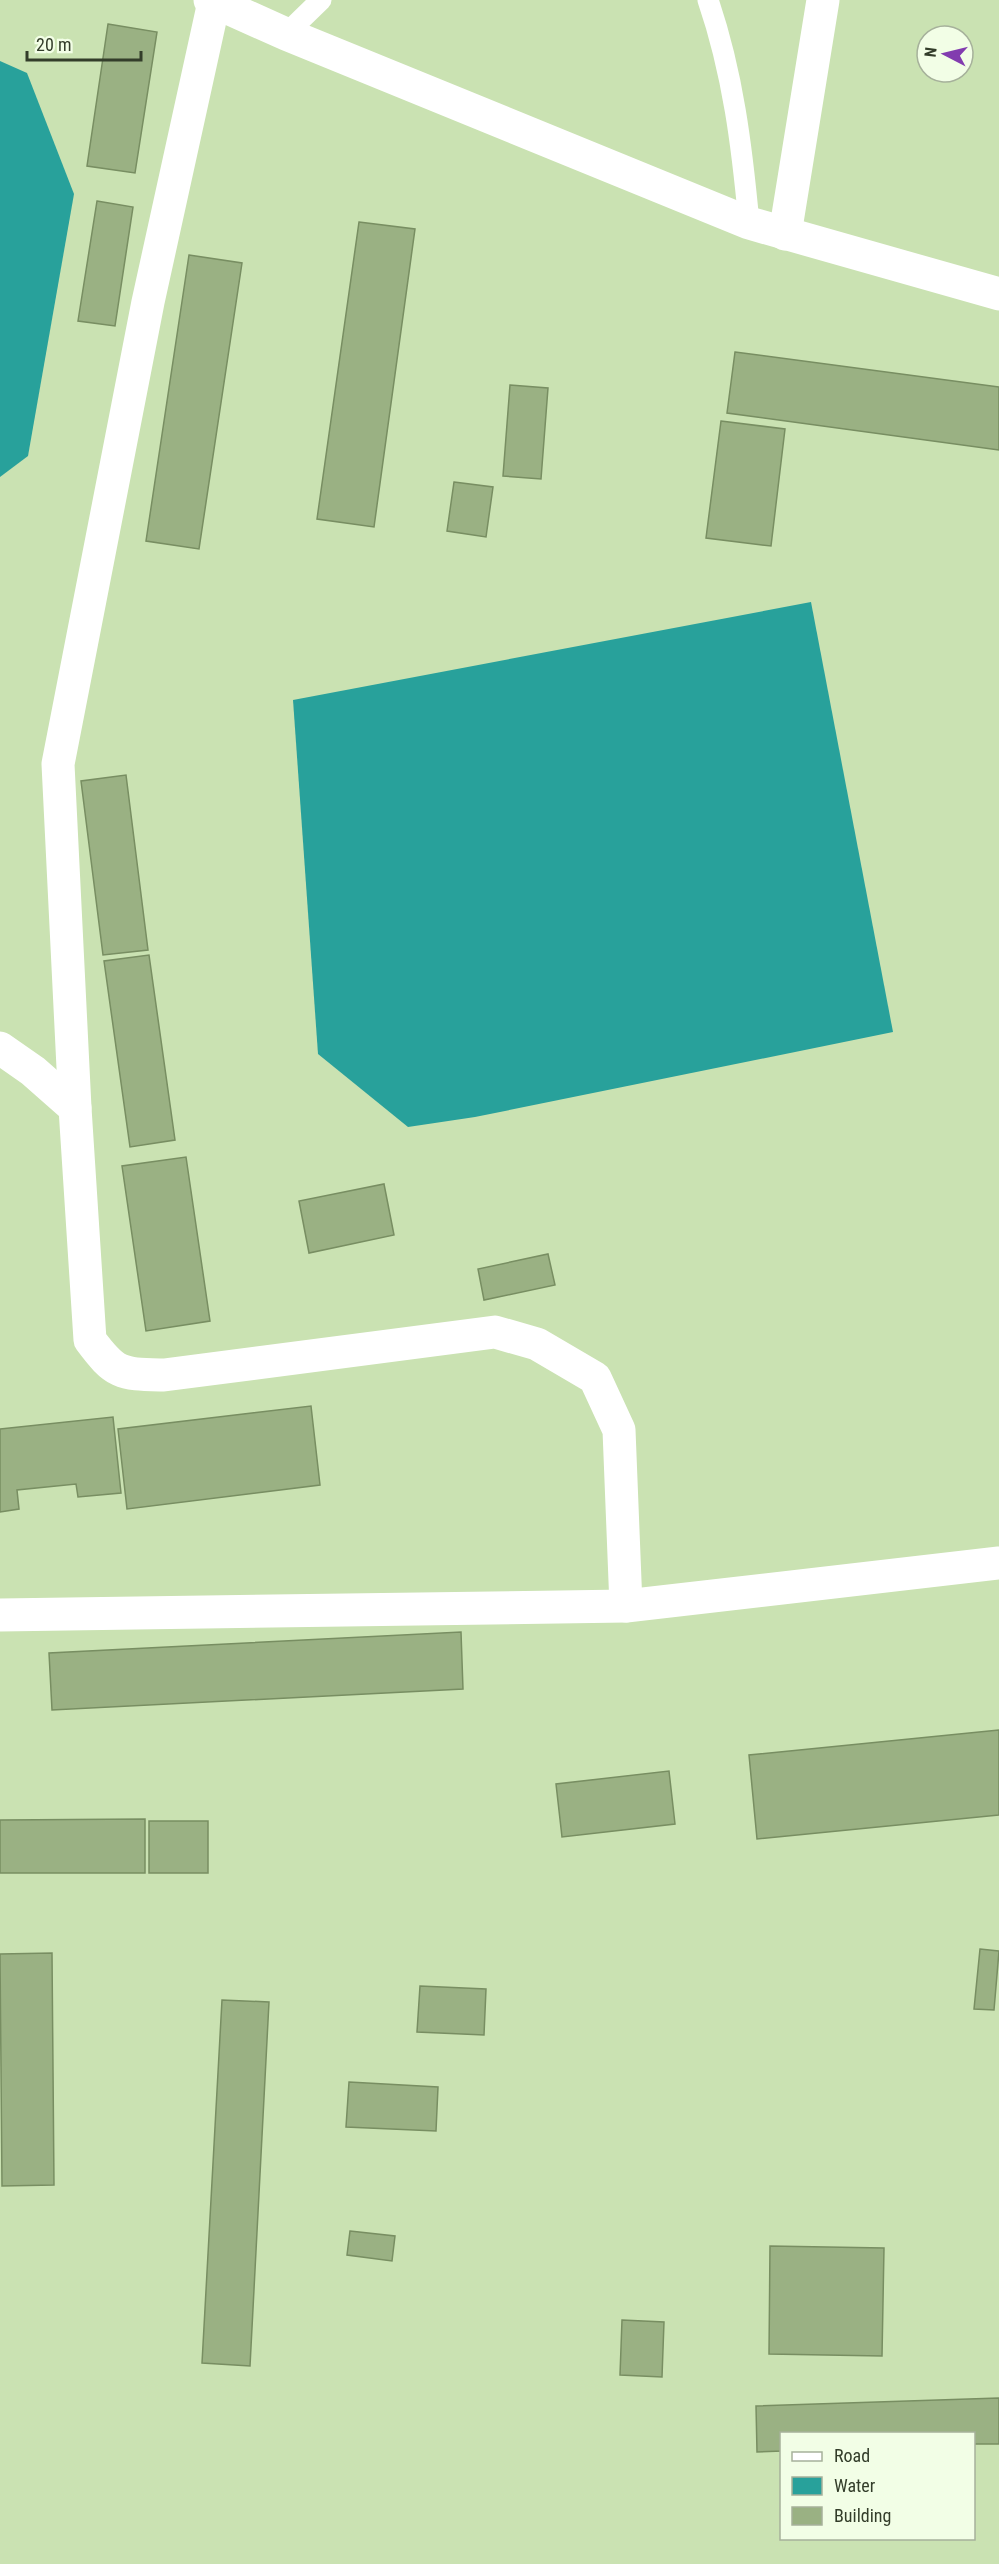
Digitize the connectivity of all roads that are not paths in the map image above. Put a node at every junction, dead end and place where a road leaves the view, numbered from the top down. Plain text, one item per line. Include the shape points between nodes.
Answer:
1 (321, 0) edge
2 (708, 0) edge
3 (823, 0) edge
4 (212, 1) edge
5 (286, 34) junction
6 (749, 223) junction
7 (785, 234) junction
8 (999, 294) edge
9 (0, 1048) edge
10 (75, 1107) junction
11 (999, 1563) edge
12 (626, 1606) junction
13 (0, 1615) edge

1 - 5 lane
2 - 6 lane via 722,42 741,140
3 - 7 street
4 - 5 street
4 - 10 street via 148,302 58,764
5 - 6 street
6 - 7 street
7 - 8 street
9 - 10 street
10 - 12 street via 90,1340 109,1366 129,1374 164,1375 495,1332 537,1344 595,1378 619,1430
11 - 12 street
12 - 13 street

